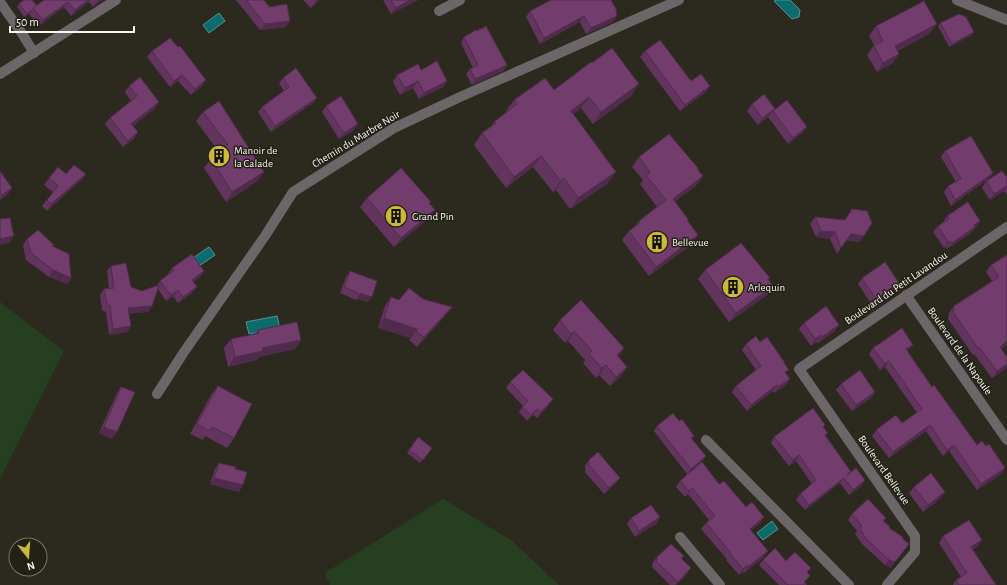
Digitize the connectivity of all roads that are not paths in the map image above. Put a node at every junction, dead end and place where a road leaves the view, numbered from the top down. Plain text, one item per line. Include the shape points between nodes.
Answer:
1 (116, 0) edge
2 (460, 0) edge
3 (679, 0) edge
4 (957, 0) edge
5 (0, 2) edge
6 (439, 11) dead end
7 (1007, 20) edge
8 (34, 53) junction
9 (0, 74) edge
10 (1007, 227) edge
11 (906, 295) junction
12 (799, 369) joint
13 (157, 394) dead end
14 (706, 440) dead end
15 (1007, 440) edge
16 (680, 537) dead end
17 (720, 585) edge
18 (849, 585) edge
19 (887, 585) edge

1 - 8 street
2 - 6 street
3 - 13 street, Chemin du Marbre Noir via 394,128 293,192
4 - 7 street
5 - 8 street
8 - 9 street
10 - 11 street, Boulevard du Petit Lavandou
11 - 12 street, Boulevard du Petit Lavandou
11 - 15 street, Boulevard de la Napoule
12 - 19 street, Boulevard Bellevue via 915,536 915,552
14 - 18 street
16 - 17 street

